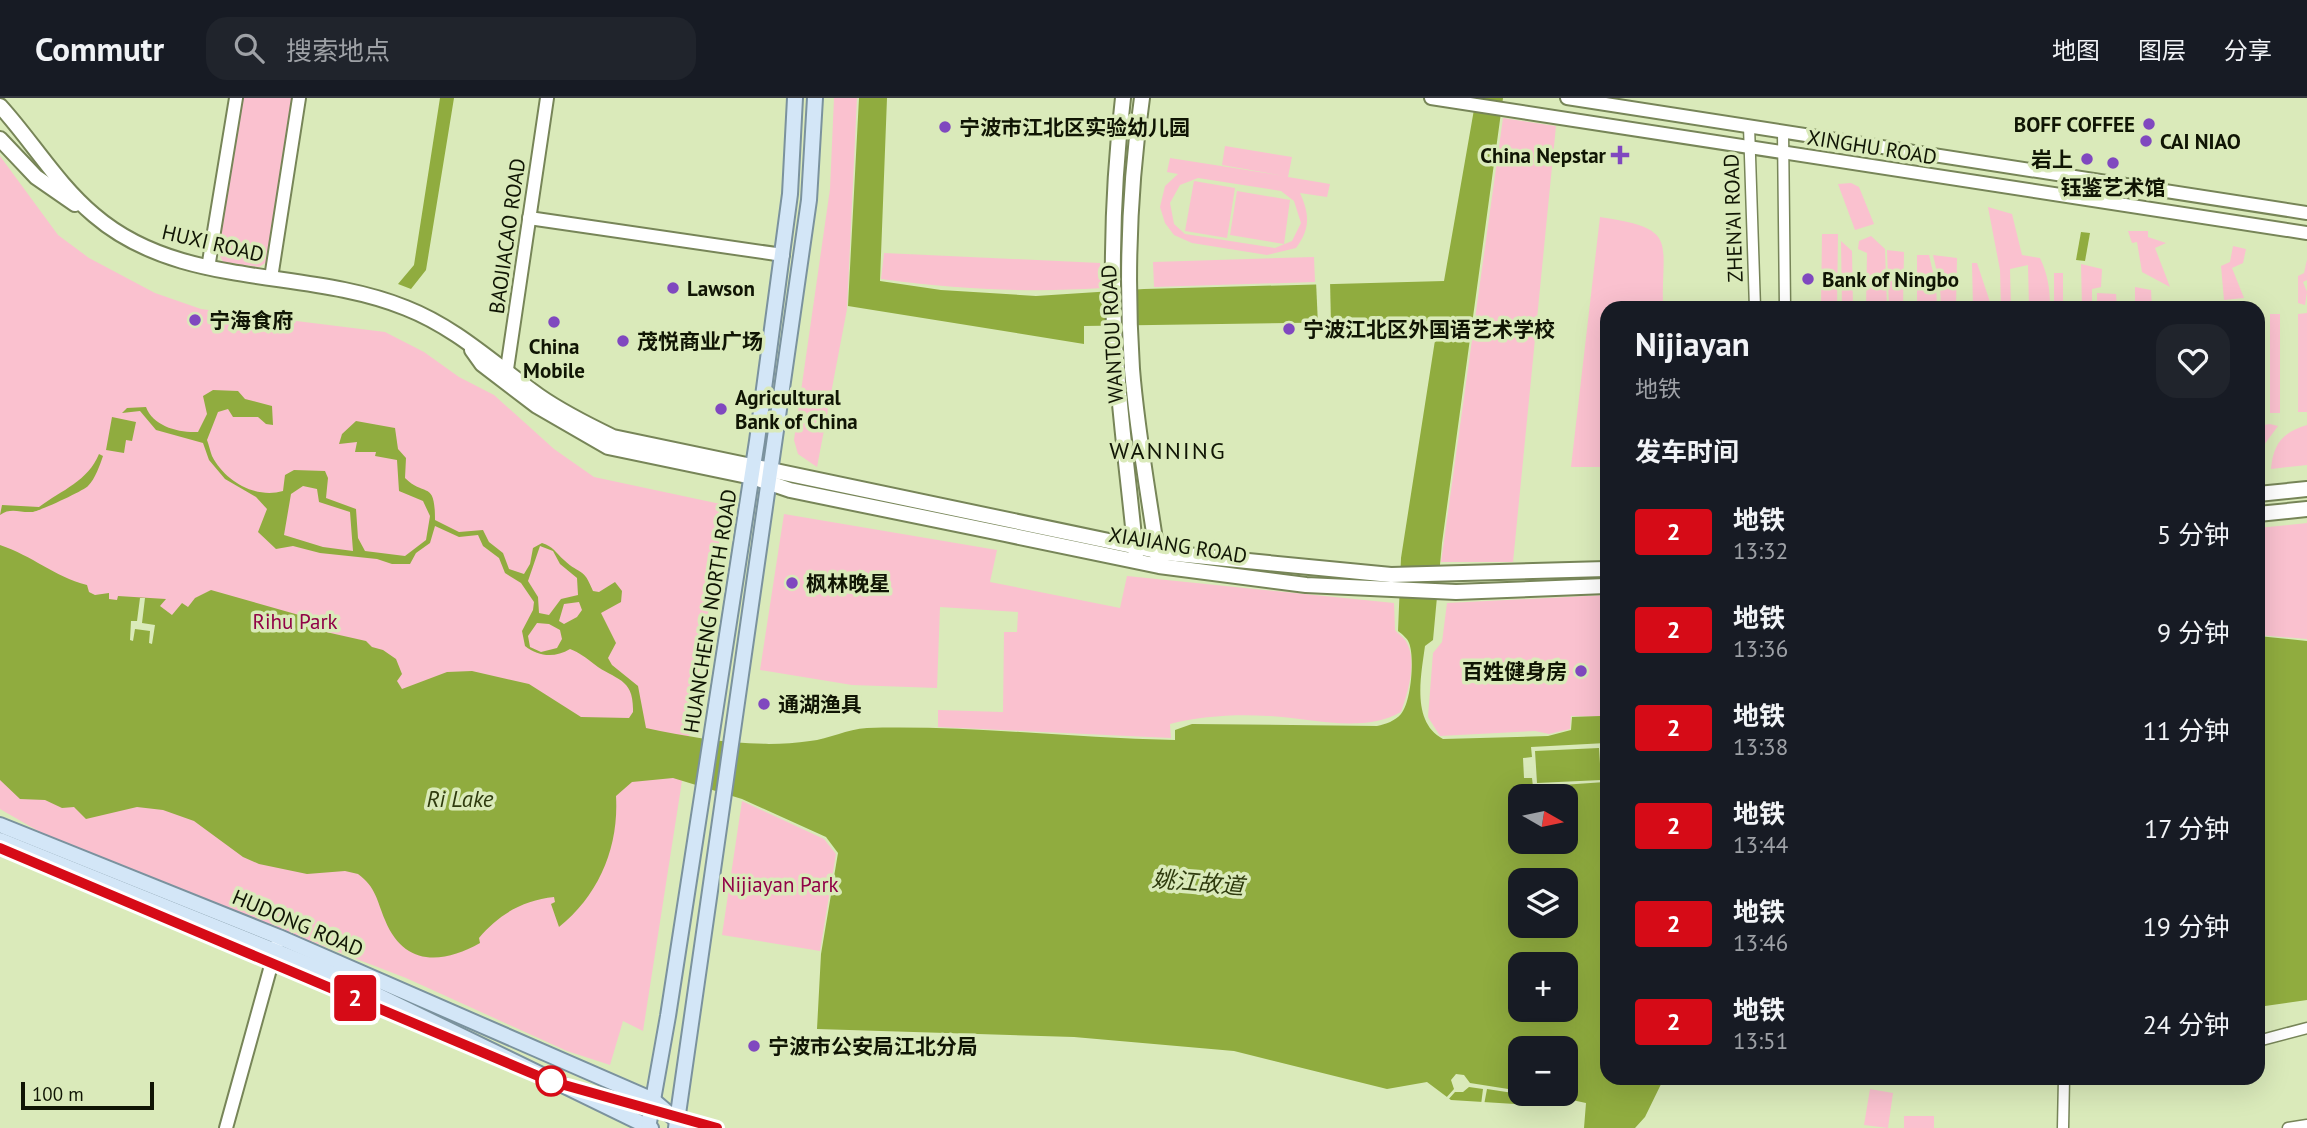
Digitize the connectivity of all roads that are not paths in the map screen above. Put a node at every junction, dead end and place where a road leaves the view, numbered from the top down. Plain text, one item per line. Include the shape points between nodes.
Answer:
1 (236, 98) edge
2 (299, 98) edge
3 (547, 98) edge
4 (794, 98) edge
5 (815, 98) edge
6 (1123, 98) edge
7 (1142, 98) edge
8 (1431, 98) edge
9 (1567, 98) edge
10 (0, 106) edge
11 (1713, 121) junction
12 (1749, 127) junction
13 (1783, 132) junction
14 (0, 139) edge
15 (1710, 142) junction
16 (1750, 148) junction
17 (1783, 153) junction
18 (2307, 213) edge
19 (94, 215) junction
20 (529, 218) junction
21 (2307, 233) edge
22 (783, 255) junction
23 (208, 268) junction
24 (271, 278) junction
25 (1755, 301) edge
26 (1785, 301) edge
27 (504, 374) junction
28 (753, 471) junction
29 (768, 475) junction
30 (2307, 489) edge
31 (2265, 493) edge
32 (2307, 509) edge
33 (2265, 513) edge
34 (1136, 555) junction
35 (1158, 559) junction
36 (1600, 569) edge
37 (1600, 586) edge
38 (2, 836) edge
39 (277, 943) junction
40 (668, 1016) junction
41 (692, 1020) junction
42 (2307, 1028) edge
43 (2265, 1039) edge
44 (2064, 1085) edge
45 (653, 1100) junction
46 (680, 1125) edge
47 (2307, 1125) edge
48 (226, 1128) edge
49 (649, 1128) edge
50 (2063, 1128) edge
51 (2288, 1128) edge

1 - 23 street
2 - 24 street
3 - 20 street, BAOJIACAO ROAD
4 - 22 main road, HUANCHENG NORTH ROAD
5 - 29 main road, HUANCHENG NORTH ROAD via 809,200
6 - 34 main road, WANTOU ROAD via 1115,184 1114,330
7 - 35 main road, WANTOU ROAD via 1133,168 1130,329 1140,447
8 - 15 street, XINGHU ROAD
9 - 11 street, XINGHU ROAD
10 - 19 main road, HUXI ROAD
11 - 12 street, XINGHU ROAD
11 - 15 street
12 - 13 street, XINGHU ROAD
12 - 16 street, ZHEN'AI ROAD
13 - 17 street
13 - 18 street, XINGHU ROAD
14 - 19 main road via 36,177
15 - 16 street, XINGHU ROAD
16 - 17 street, XINGHU ROAD
16 - 25 street, ZHEN'AI ROAD
17 - 21 street, XINGHU ROAD
17 - 26 street
19 - 23 main road, HUXI ROAD via 147,249
20 - 22 street
20 - 27 street, BAOJIACAO ROAD
22 - 28 main road, HUANCHENG NORTH ROAD
23 - 24 main road, HUXI ROAD
24 - 27 main road, HUXI ROAD via 375,297 441,324
27 - 28 main road, HUXI ROAD via 613,437
28 - 29 main road, XIAJIANG ROAD
28 - 40 main road, HUANCHENG NORTH ROAD
29 - 34 main road, XIAJIANG ROAD via 790,490
29 - 41 main road, HUANCHENG NORTH ROAD
30 - 31 main road
32 - 33 main road
34 - 35 main road, XIAJIANG ROAD
35 - 36 main road, XIAJIANG ROAD via 1398,575
35 - 37 main road, XIAJIANG ROAD via 1306,585 1393,591
38 - 39 main road, HUDONG ROAD
39 - 45 main road, HUDONG ROAD
39 - 48 street
39 - 49 main road, HUDONG ROAD
40 - 41 street
40 - 45 main road, HUANCHENG NORTH ROAD
41 - 46 main road, HUANCHENG NORTH ROAD
42 - 43 street
44 - 50 street
45 - 46 main road, HUDONG ROAD
45 - 49 main road, HUANCHENG NORTH ROAD
47 - 51 street

